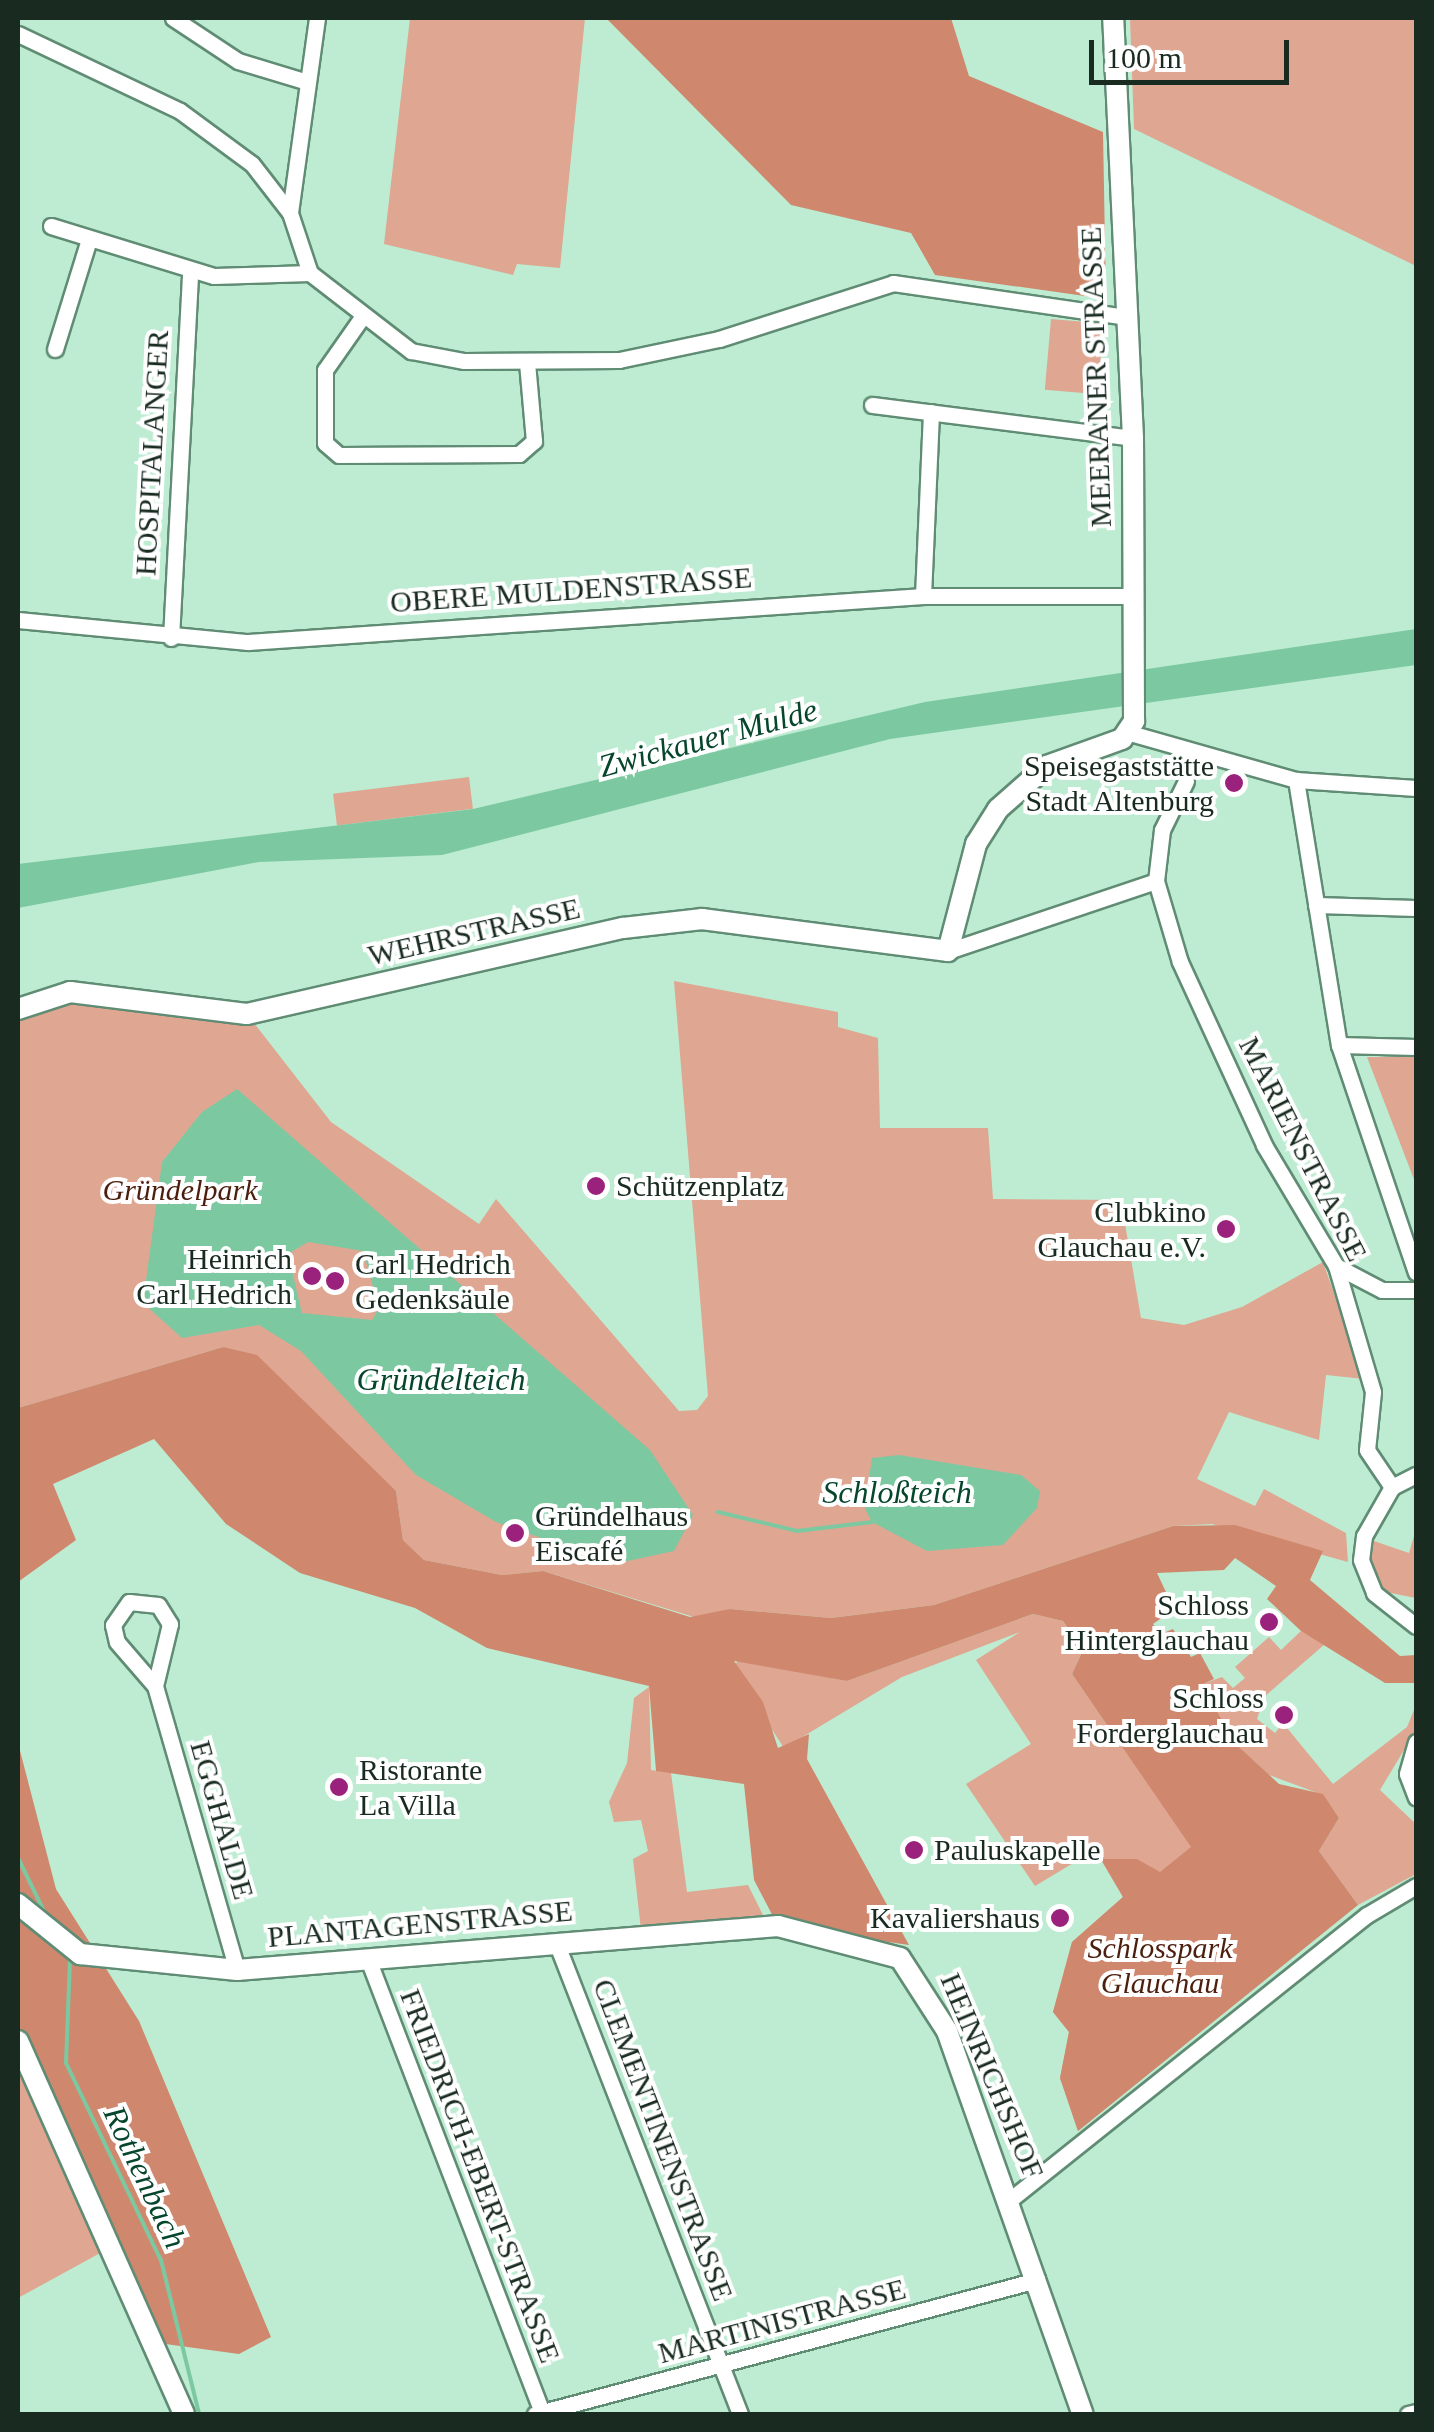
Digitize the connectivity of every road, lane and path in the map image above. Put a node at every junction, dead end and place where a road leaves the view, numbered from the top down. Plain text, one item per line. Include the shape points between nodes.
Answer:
1 (173, 18) edge
2 (318, 18) edge
3 (1113, 18) edge
4 (18, 34) edge
5 (307, 82) junction
6 (290, 213) junction
7 (52, 226) dead end
8 (90, 239) junction
9 (190, 271) junction
10 (310, 273) junction
11 (1126, 317) junction
12 (360, 320) junction
13 (56, 350) dead end
14 (527, 363) junction
15 (872, 404) dead end
16 (931, 412) junction
17 (1133, 438) junction
18 (923, 596) junction
19 (1130, 596) junction
20 (18, 620) edge
21 (171, 638) junction
22 (1132, 727) junction
23 (1296, 780) junction
24 (1186, 782) dead end
25 (1416, 788) edge
26 (1156, 881) junction
27 (1316, 904) junction
28 (1416, 908) edge
29 (948, 951) junction
30 (18, 1009) edge
31 (1339, 1045) junction
32 (1416, 1046) edge
33 (1336, 1266) junction
34 (1416, 1272) edge
35 (1416, 1290) edge
36 (1416, 1475) edge
37 (1392, 1488) junction
38 (1416, 1626) edge
39 (154, 1686) junction
40 (1416, 1742) edge
41 (1416, 1798) edge
42 (1416, 1886) edge
43 (18, 1904) edge
44 (845, 1940) joint
45 (556, 1942) junction
46 (368, 1959) junction
47 (237, 1970) junction
48 (18, 2041) edge
49 (1011, 2200) junction
50 (1037, 2280) junction
51 (722, 2368) junction
52 (1416, 2412) edge
53 (538, 2413) edge
54 (184, 2414) edge
55 (740, 2414) edge
56 (1083, 2414) edge
57 (1408, 2414) edge

1 - 5 street via 238,61
2 - 5 street
3 - 11 street, MEERANER STRASSE
4 - 6 street via 180,111 252,164
5 - 6 street
6 - 10 street
7 - 8 street
8 - 9 street
8 - 13 street
9 - 10 street
9 - 21 street, HOSPITALANGER
10 - 12 street
11 - 14 street via 892,283 719,340 619,360
11 - 17 street, MEERANER STRASSE
12 - 14 street via 411,351
12 - 14 street via 325,370 324,444 339,455 518,454 534,441
15 - 16 street
16 - 17 street
16 - 18 street
17 - 19 street, MEERANER STRASSE
18 - 19 street, OBERE MULDENSTRASSE
18 - 21 street, OBERE MULDENSTRASSE via 248,642
19 - 22 street, MEERANER STRASSE
20 - 21 street, OBERE MULDENSTRASSE
22 - 23 street
22 - 29 street via 1048,766 998,809 971,858
23 - 25 street
23 - 27 street
24 - 26 street, MARIENSTRASSE via 1162,830
26 - 29 street, WEHRSTRASSE
26 - 33 street, MARIENSTRASSE via 1180,962 1264,1145
27 - 28 street
27 - 31 street
29 - 30 street, WEHRSTRASSE via 702,919 623,928 247,1014 70,992
31 - 32 street
31 - 34 street
33 - 35 street via 1382,1290
33 - 37 street, MARIENSTRASSE via 1373,1392 1367,1450
36 - 37 street
37 - 38 street via 1364,1536 1361,1560 1374,1593
39 - 39 street, EGGHALDE via 117,1642 113,1625 129,1602 158,1605 170,1624
39 - 47 street, EGGHALDE
40 - 41 street via 1407,1774
42 - 49 street via 1366,1914
43 - 47 street, PLANTAGENSTRASSE via 80,1954
44 - 45 street, PLANTAGENSTRASSE via 778,1926
44 - 49 street, HEINRICHSHOF via 900,1958 919,1976
45 - 46 street, PLANTAGENSTRASSE
45 - 51 street, CLEMENTINENSTRASSE
46 - 47 street, PLANTAGENSTRASSE
46 - 53 street, FRIEDRICH-EBERT-STRASSE
48 - 54 street
49 - 50 street, HEINRICHSHOF
50 - 51 street, MARTINISTRASSE
50 - 56 street, HEINRICHSHOF
51 - 53 street, MARTINISTRASSE
51 - 55 street, CLEMENTINENSTRASSE
52 - 57 street

